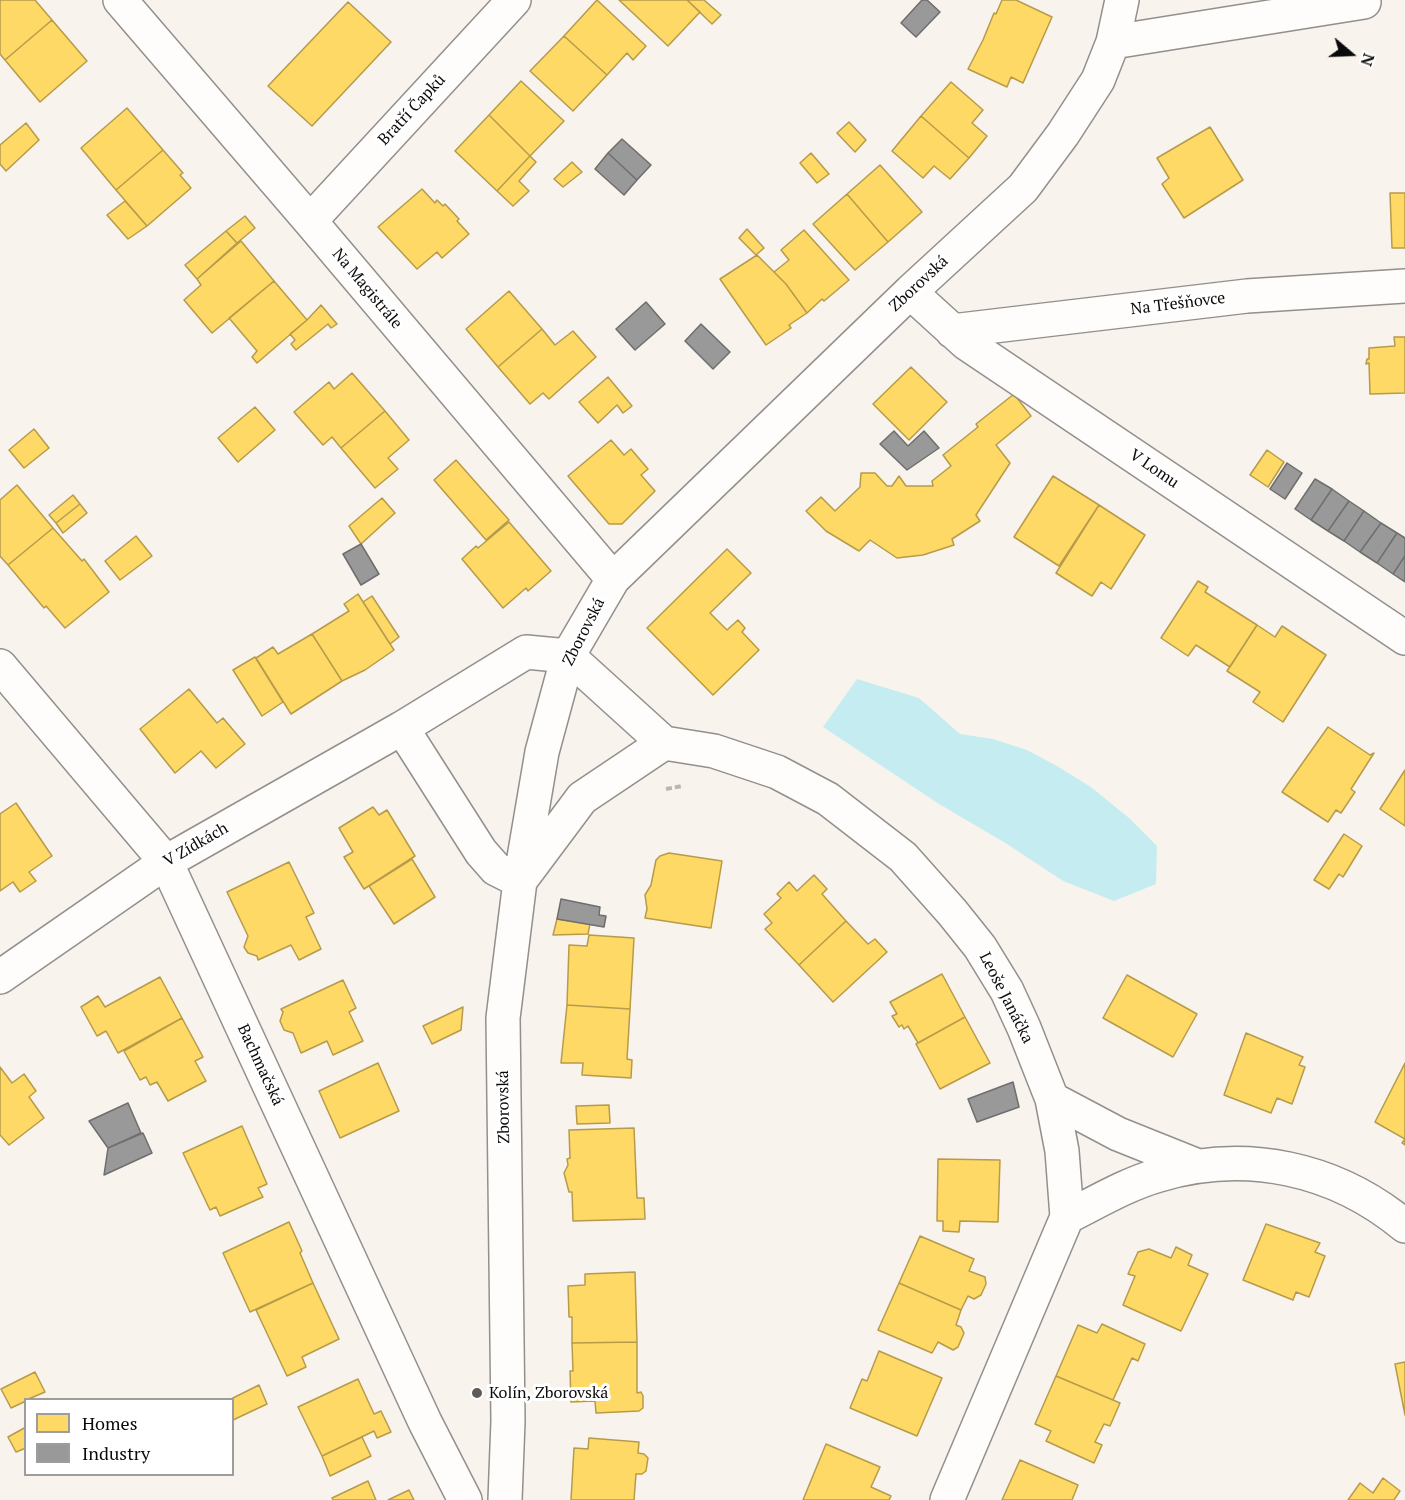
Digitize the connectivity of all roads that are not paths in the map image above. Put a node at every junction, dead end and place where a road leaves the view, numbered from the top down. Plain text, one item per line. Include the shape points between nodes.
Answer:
1 (120, 0) edge
2 (514, 0) edge
3 (1122, 0) edge
4 (1364, 2) dead end
5 (1113, 42) junction
6 (310, 221) junction
7 (1405, 286) edge
8 (910, 292) junction
9 (952, 331) junction
10 (613, 579) junction
11 (1405, 638) edge
12 (568, 656) junction
13 (0, 666) edge
14 (402, 728) junction
15 (664, 743) junction
16 (166, 862) junction
17 (520, 880) junction
18 (0, 977) edge
19 (1052, 1099) junction
20 (1198, 1166) junction
21 (1068, 1217) junction
22 (1405, 1226) edge
23 (465, 1500) edge
24 (505, 1500) edge
25 (947, 1500) edge

1 - 6 street, Na Magistrále
2 - 6 street, Bratří Čapků
3 - 5 street, Zborovská
4 - 5 street
5 - 8 street, Zborovská via 1098,80 1023,188
6 - 10 street, Na Magistrále
7 - 9 street, Na Třešňovce via 1248,296
8 - 9 street, V Lomu
8 - 10 street, Zborovská
9 - 11 street, V Lomu
10 - 12 street, Zborovská
12 - 14 street, V Zídkách via 526,652
12 - 15 street
12 - 17 street, Zborovská via 542,752
13 - 16 street, Bachmačská
14 - 16 street, V Zídkách
14 - 17 street via 481,852 496,869
15 - 17 street via 582,798
15 - 19 street, Leoše Janáčka via 714,751 777,772 828,799 903,857 980,947 1024,1028
16 - 18 street, V Zídkách
16 - 23 street, Bachmačská
17 - 24 street, Zborovská via 503,1018 508,1421
19 - 20 street via 1118,1134
19 - 21 street, Leoše Janáčka
20 - 21 street via 1158,1175
20 - 22 street via 1277,1166 1319,1177 1350,1189
21 - 25 street, Leoše Janáčka

